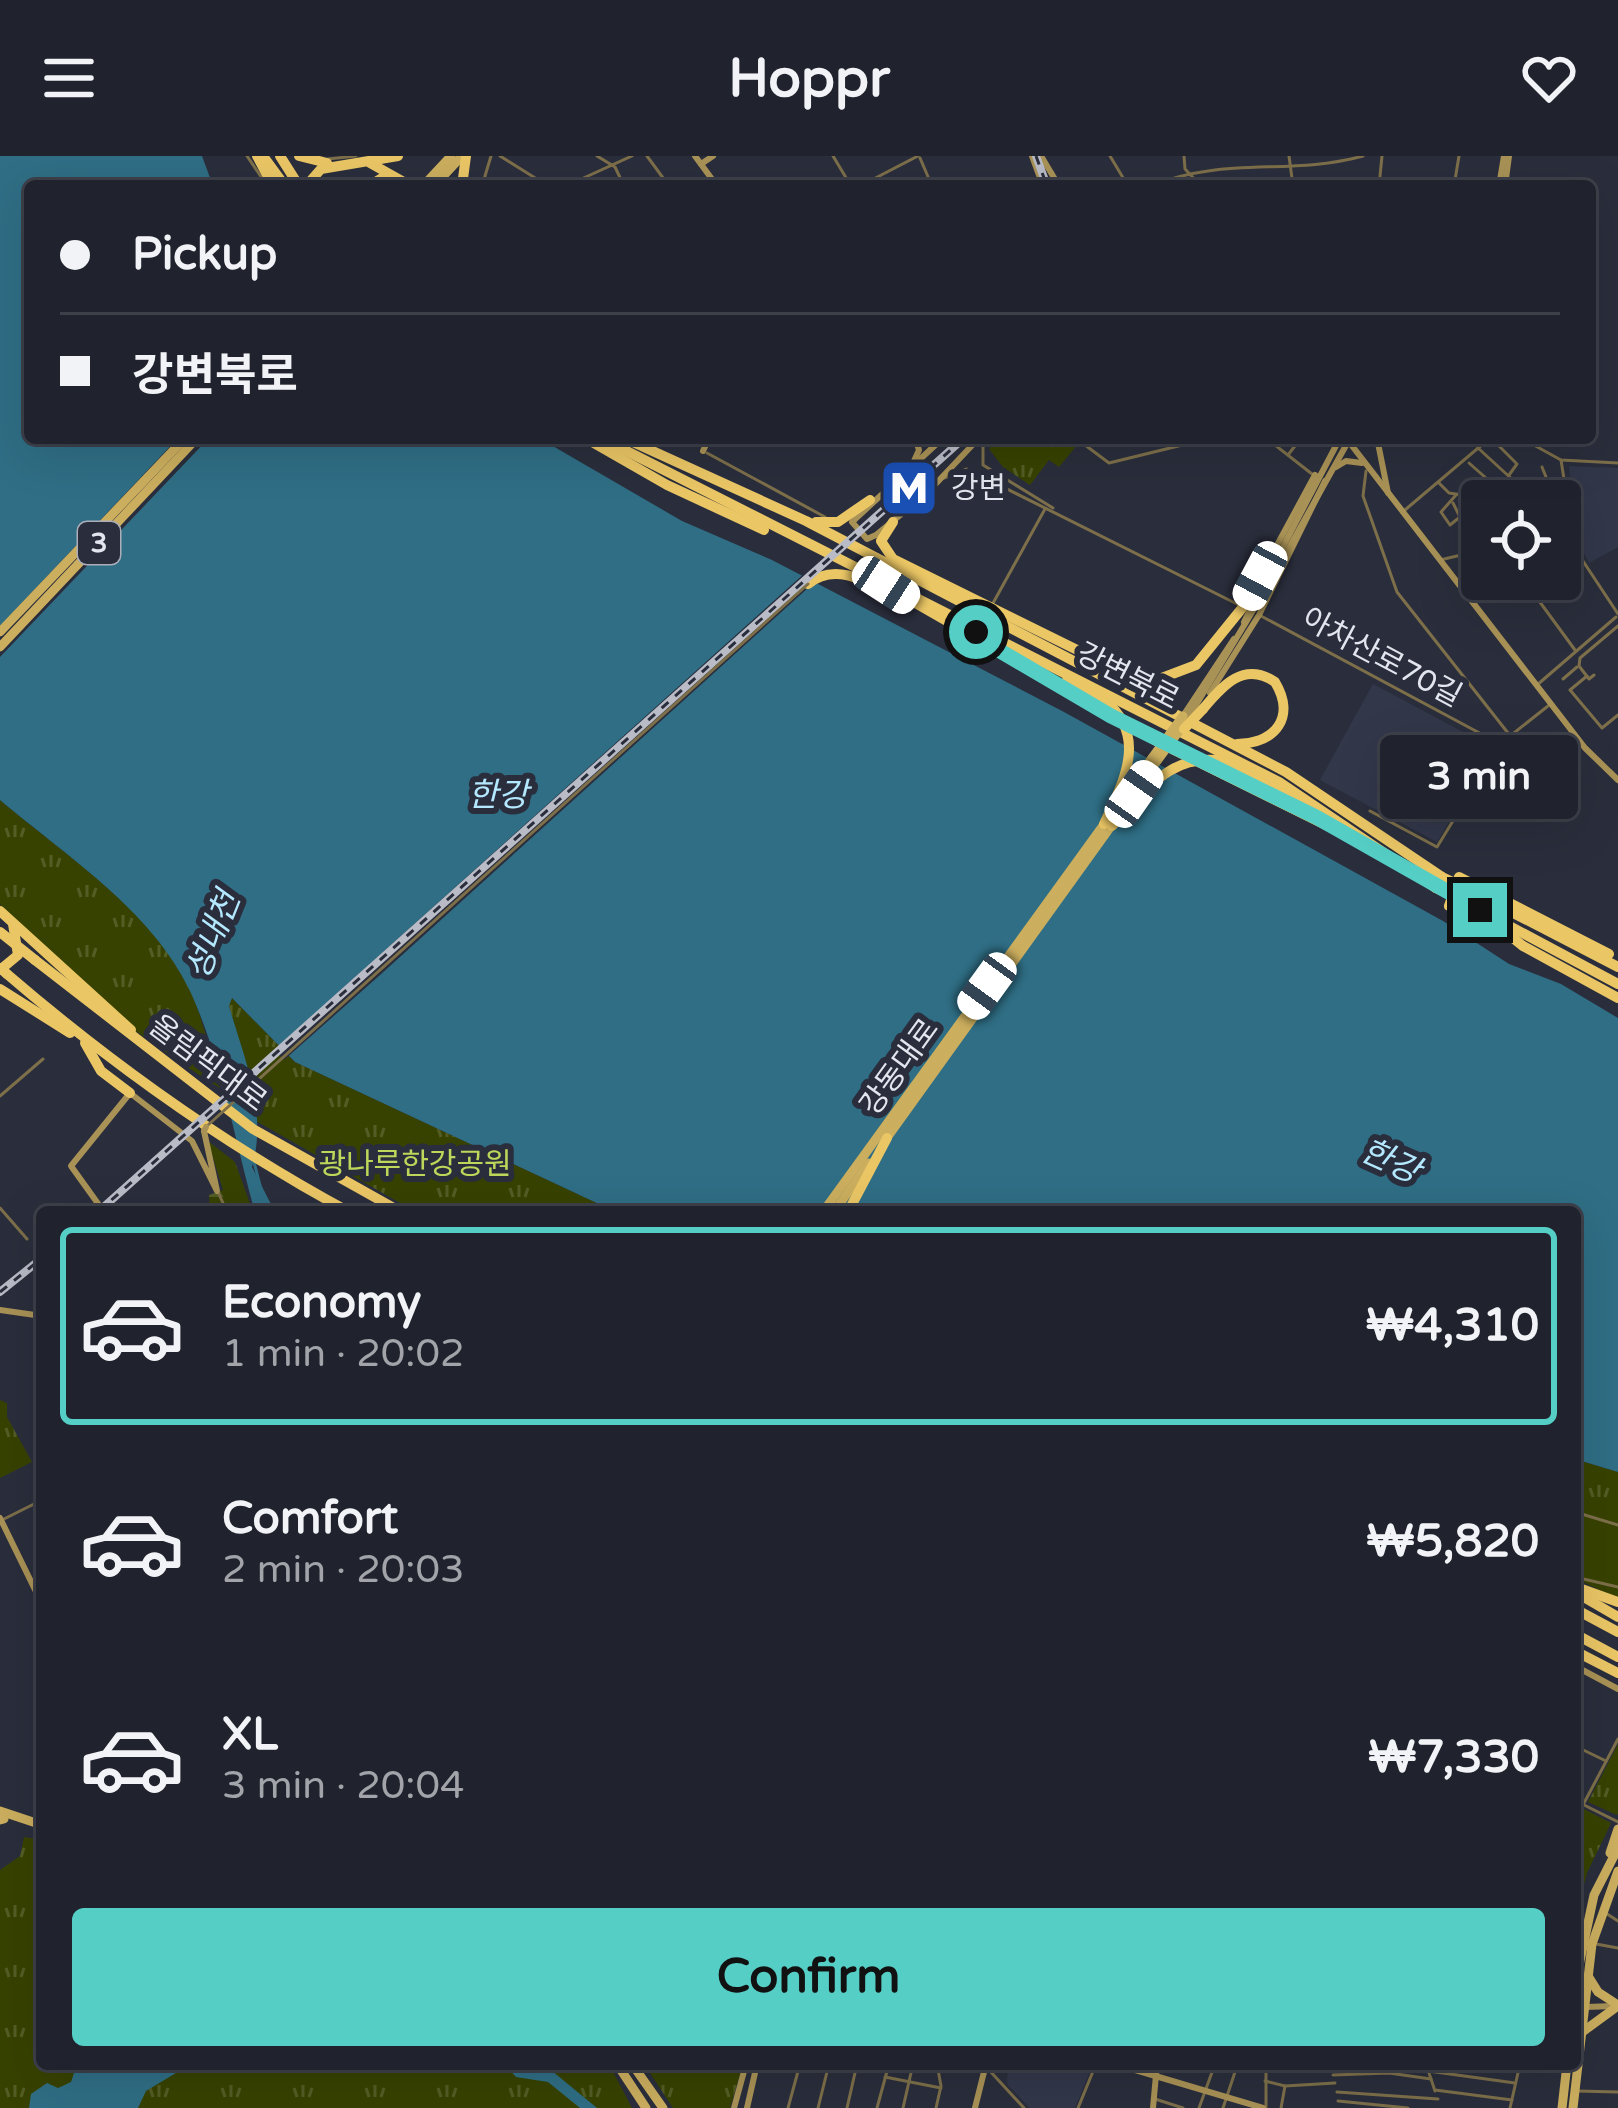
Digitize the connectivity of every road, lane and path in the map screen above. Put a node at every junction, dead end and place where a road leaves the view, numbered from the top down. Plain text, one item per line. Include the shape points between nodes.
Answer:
1 (247, 156) edge
2 (298, 156) edge
3 (310, 156) edge
4 (398, 156) edge
5 (451, 156) edge
6 (467, 156) edge
7 (500, 156) edge
8 (597, 156) edge
9 (632, 156) edge
10 (713, 156) edge
11 (919, 156) edge
12 (1184, 156) edge
13 (1310, 156) edge
14 (1363, 156) edge
15 (267, 158) edge
16 (351, 159) edge
17 (1290, 159) edge
18 (698, 160) edge
19 (1310, 165) junction
20 (615, 166) junction
21 (1185, 169) junction
22 (265, 180) edge
23 (295, 180) edge
24 (309, 180) edge
25 (401, 180) edge
26 (429, 180) edge
27 (441, 180) edge
28 (538, 180) edge
29 (586, 180) edge
30 (622, 180) edge
31 (875, 180) edge
32 (1163, 180) edge
33 (1196, 180) edge
34 (179, 444) edge
35 (191, 444) edge
36 (596, 444) edge
37 (612, 444) edge
38 (637, 444) edge
39 (706, 444) edge
40 (917, 444) edge
41 (937, 444) edge
42 (975, 444) edge
43 (981, 444) edge
44 (1085, 444) edge
45 (1178, 444) edge
46 (1274, 444) edge
47 (1296, 444) edge
48 (1344, 444) edge
49 (1345, 444) edge
50 (1351, 444) edge
51 (1378, 444) edge
52 (1481, 444) edge
53 (1532, 444) edge
54 (1497, 445) dead end
55 (1476, 447) junction
56 (703, 451) joint
57 (1288, 455) junction
58 (1328, 458) junction
59 (1561, 460) junction
60 (1469, 463) dead end
61 (913, 464) junction
62 (1618, 464) edge
63 (1365, 466) junction
64 (1542, 467) dead end
65 (1326, 475) junction
66 (1315, 476) junction
67 (1508, 477) junction
68 (1546, 479) joint
69 (1488, 480) edge
70 (1513, 480) edge
71 (1540, 480) edge
72 (1564, 480) edge
73 (938, 482) junction
74 (1438, 482) junction
75 (1456, 495) junction
76 (1461, 496) edge
77 (1388, 497) junction
78 (870, 500) junction
79 (1454, 503) dead end
80 (1045, 508) junction
81 (1054, 509) junction
82 (1402, 512) junction
83 (806, 521) junction
84 (838, 522) junction
85 (893, 522) junction
86 (807, 544) junction
87 (1461, 555) edge
88 (876, 559) junction
89 (893, 559) junction
90 (1438, 561) junction
91 (1581, 561) edge
92 (866, 571) junction
93 (808, 584) joint
94 (1538, 600) edge
95 (987, 607) junction
96 (1243, 607) junction
97 (1259, 615) junction
98 (1618, 615) edge
99 (943, 619) junction
100 (1618, 626) edge
101 (970, 631) junction
102 (0, 632) edge
103 (0, 647) edge
104 (999, 648) junction
105 (1576, 652) junction
106 (1094, 662) junction
107 (1579, 666) junction
108 (1563, 680) dead end
109 (1536, 686) junction
110 (1141, 697) junction
111 (1550, 704) junction
112 (1201, 709) junction
113 (1618, 715) edge
114 (1184, 722) junction
115 (1510, 736) junction
116 (1234, 744) junction
117 (1500, 744) junction
118 (1528, 756) dead end
119 (1517, 764) dead end
120 (1524, 773) junction
121 (1481, 775) junction
122 (1618, 780) edge
123 (1370, 811) dead end
124 (1316, 817) junction
125 (1108, 825) junction
126 (1384, 858) junction
127 (1439, 882) junction
128 (1460, 893) junction
129 (4, 915) edge
130 (1480, 924) tunnel mouth
131 (0, 932) edge
132 (1562, 939) junction
133 (1534, 949) dead end
134 (1613, 956) edge
135 (1618, 968) edge
136 (2, 971) edge
137 (0, 989) edge
138 (1618, 991) edge
139 (82, 1039) junction
140 (144, 1046) junction
141 (43, 1059) dead end
142 (130, 1093) junction
143 (0, 1096) edge
144 (205, 1129) joint
145 (887, 1138) junction
146 (218, 1191) junction
147 (100, 1206) edge
148 (224, 1206) edge
149 (338, 1206) edge
150 (390, 1206) edge
151 (827, 1206) edge
152 (838, 1206) edge
153 (851, 1206) edge
154 (0, 1208) edge
155 (27, 1239) dead end
156 (0, 1300) edge
157 (3, 1309) edge
158 (36, 1315) edge
159 (36, 1503) edge
160 (1581, 1514) edge
161 (0, 1520) edge
162 (1618, 1526) edge
163 (1581, 1578) edge
164 (1618, 1587) edge
165 (36, 1592) edge
166 (1581, 1592) edge
167 (1581, 1594) edge
168 (1618, 1602) edge
169 (1581, 1612) edge
170 (1618, 1617) edge
171 (1618, 1630) edge
172 (1581, 1637) edge
173 (1581, 1652) edge
174 (1618, 1657) edge
175 (1581, 1669) edge
176 (1618, 1673) edge
177 (1618, 1689) edge
178 (1618, 1739) edge
179 (1581, 1749) edge
180 (1606, 1762) junction
181 (1583, 1804) junction
182 (1581, 1807) edge
183 (1, 1817) edge
184 (36, 1824) edge
185 (1618, 1826) edge
186 (1618, 1849) edge
187 (1607, 1864) junction
188 (1618, 1871) edge
189 (1601, 1910) junction
190 (1618, 1921) edge
191 (1582, 1943) edge
192 (1618, 1948) edge
193 (1581, 1981) edge
194 (1618, 2006) edge
195 (1581, 2007) edge
196 (1581, 2026) edge
197 (1582, 2033) junction
198 (1581, 2041) edge
199 (621, 2070) edge
200 (636, 2070) edge
201 (744, 2070) edge
202 (757, 2070) edge
203 (798, 2070) edge
204 (828, 2070) edge
205 (856, 2070) edge
206 (887, 2070) edge
207 (912, 2070) edge
208 (938, 2070) edge
209 (984, 2070) edge
210 (989, 2070) edge
211 (1094, 2070) edge
212 (1137, 2070) edge
213 (1156, 2070) edge
214 (1213, 2070) edge
215 (1236, 2070) edge
216 (1266, 2070) edge
217 (1332, 2070) edge
218 (1377, 2070) edge
219 (1518, 2070) edge
220 (1567, 2070) edge
221 (1578, 2070) edge
222 (1428, 2071) joint
223 (1377, 2074) junction
224 (1155, 2075) junction
225 (1333, 2075) junction
226 (885, 2077) junction
227 (1431, 2079) junction
228 (1265, 2081) junction
229 (909, 2082) junction
230 (1335, 2083) junction
231 (1516, 2083) junction
232 (1285, 2086) junction
233 (941, 2089) junction
234 (1435, 2090) junction
235 (1205, 2091) junction
236 (1575, 2091) junction
237 (1337, 2092) junction
238 (1618, 2092) edge
239 (1400, 2096) junction
240 (1226, 2097) junction
241 (1438, 2098) junction
242 (1016, 2099) junction
243 (1512, 2100) junction
244 (1153, 2103) edge
245 (1338, 2105) edge
246 (735, 2106) edge
247 (1247, 2106) edge
248 (1400, 2106) edge
249 (646, 2108) edge
250 (663, 2108) edge
251 (747, 2108) edge
252 (788, 2108) edge
253 (818, 2108) edge
254 (847, 2108) edge
255 (879, 2108) edge
256 (903, 2108) edge
257 (936, 2108) edge
258 (975, 2108) edge
259 (1014, 2108) edge
260 (1024, 2108) edge
261 (1078, 2108) edge
262 (1183, 2108) edge
263 (1199, 2108) edge
264 (1223, 2108) edge
265 (1264, 2108) edge
266 (1281, 2108) edge
267 (1408, 2108) edge
268 (1442, 2108) edge
269 (1510, 2108) edge
270 (1562, 2108) edge
271 (1574, 2108) edge

1 - 22 street
2 - 16 highway
3 - 16 street
4 - 16 highway
5 - 26 main road
6 - 27 main road
7 - 28 street
8 - 20 street
9 - 20 street
10 - 18 main road
11 - 31 street
12 - 21 street
13 - 19 street
14 - 19 street
15 - 23 highway
16 - 24 highway
16 - 25 highway
17 - 19 street
17 - 21 street
20 - 29 street
20 - 30 street
21 - 32 street
21 - 33 street
34 - 102 main road, 3
35 - 103 main road, 3
36 - 86 highway via 711,506
37 - 86 highway, 강변북로
38 - 83 highway, 강변북로
39 - 56 main road
40 - 61 main road
41 - 61 main road
42 - 73 main road
43 - 81 street, 아차산로70길 via 983,465
44 - 45 street via 1109,463
46 - 57 street
47 - 57 street
48 - 58 main road
49 - 65 main road
50 - 63 main road
51 - 77 main road
52 - 55 street
53 - 59 street
54 - 67 street via 1517,464
55 - 67 street
55 - 74 street
56 - 84 street
57 - 66 street
58 - 65 main road
58 - 66 main road
59 - 62 street
59 - 72 street
60 - 69 street
61 - 78 main road
63 - 65 main road via 1346,460
63 - 77 main road
63 - 115 street via 1363,496 1397,592
64 - 68 street
65 - 97 main road
65 - 114 main road, bridge
66 - 96 main road
67 - 70 street
68 - 71 street
73 - 80 street via 967,469
73 - 85 main road
74 - 75 street
74 - 82 street
75 - 76 street
75 - 79 street
77 - 82 main road
78 - 84 highway
78 - 85 main road via 852,522 858,534 871,539
80 - 81 street
80 - 95 street
81 - 96 street, 아차산로70길
82 - 90 main road
83 - 84 highway
83 - 88 highway, 강변북로
85 - 89 highway via 881,541
86 - 92 highway, 강변북로
87 - 90 street
88 - 89 highway
88 - 110 highway, 강변북로
89 - 95 highway
90 - 109 main road
91 - 98 street
92 - 99 highway
92 - 126 highway, 강변북로 via 1280,782
93 - 99 highway via 841,572
93 - 144 street, bridge
94 - 105 street
95 - 101 highway, bridge
95 - 106 highway
96 - 97 street, 아차산로70길
96 - 106 highway via 1210,652 1180,675 1146,684
97 - 112 main road
97 - 117 street, 아차산로70길
98 - 105 street
99 - 101 highway
100 - 107 street
101 - 104 highway
104 - 124 highway via 1158,742
104 - 125 highway, bridge via 1103,699 1123,721 1128,770
105 - 109 street
106 - 110 highway
107 - 108 street
107 - 113 street via 1590,676 1570,690 1601,728
109 - 111 main road
110 - 116 highway, 강변북로
111 - 115 street
111 - 122 main road
112 - 114 highway, bridge
112 - 116 highway via 1243,674 1275,682 1282,723 1266,740
114 - 125 main road, 강동대로, bridge
114 - 125 main road, 강동대로, bridge
115 - 117 street
116 - 127 highway, 강변북로 via 1315,788
117 - 121 street
118 - 120 street via 1535,764
119 - 120 street
120 - 121 street via 1499,793
121 - 123 street via 1437,847
124 - 125 highway, bridge via 1225,761 1192,760 1168,769
124 - 126 highway
125 - 145 main road, 강동대로
125 - 151 main road, 강동대로
126 - 127 highway, 강변북로
127 - 128 highway, 강변북로, bridge
128 - 132 highway, 강변북로
128 - 138 highway, 강변북로 via 1523,946
129 - 136 highway via 19,935 18,955
129 - 140 highway
130 - 134 highway via 1449,906 1459,877
131 - 140 highway, 올림픽대로, bridge
132 - 134 highway
132 - 135 highway, 강변북로
133 - 138 highway
136 - 139 highway, 올림픽대로
137 - 139 highway
139 - 142 highway via 101,1071
139 - 149 highway, 올림픽대로 via 217,1138
140 - 150 highway, 올림픽대로 via 208,1097
141 - 143 street
142 - 146 main road via 192,1142
142 - 147 main road via 71,1166
144 - 146 main road
145 - 152 main road, 강동대로
145 - 153 highway
146 - 148 street
154 - 155 street
156 - 157 main road
157 - 158 main road
159 - 161 street
160 - 162 street
161 - 165 main road
163 - 164 street
166 - 168 highway
167 - 170 highway
169 - 171 highway
172 - 174 highway
173 - 176 highway
175 - 177 main road
178 - 180 street
179 - 180 street
180 - 181 street
181 - 182 street
181 - 185 street
183 - 184 main road
185 - 187 main road
186 - 187 main road
187 - 191 main road
188 - 189 main road
189 - 190 street
189 - 191 main road
191 - 192 street
193 - 194 main road
194 - 195 main road
194 - 197 main road
196 - 197 main road
197 - 198 main road
199 - 249 main road
200 - 250 main road
201 - 246 main road
202 - 251 main road
203 - 252 street
204 - 253 street
205 - 254 street
206 - 226 street
207 - 229 street
208 - 233 street
209 - 258 main road
210 - 242 street
211 - 261 street
212 - 224 main road
213 - 224 main road
214 - 235 street
215 - 240 street
216 - 228 street
217 - 225 street
218 - 223 street
219 - 231 street
220 - 270 main road
221 - 236 main road
222 - 227 street
222 - 231 street
223 - 225 street
223 - 227 street
224 - 235 main road
224 - 244 main road
225 - 230 street
226 - 229 street
226 - 255 street
227 - 234 street
228 - 232 street
228 - 265 street
229 - 233 street
229 - 256 street
230 - 232 street
230 - 237 street
231 - 243 street
232 - 266 street
233 - 257 street
234 - 241 street
234 - 243 street
235 - 240 main road
235 - 263 street
236 - 238 street
236 - 271 main road
237 - 239 street
237 - 245 street
239 - 241 street
239 - 248 street
240 - 247 main road
240 - 264 street
241 - 268 street
242 - 259 street
242 - 260 street
243 - 269 street
244 - 262 street
245 - 248 street
247 - 265 main road
248 - 267 street

